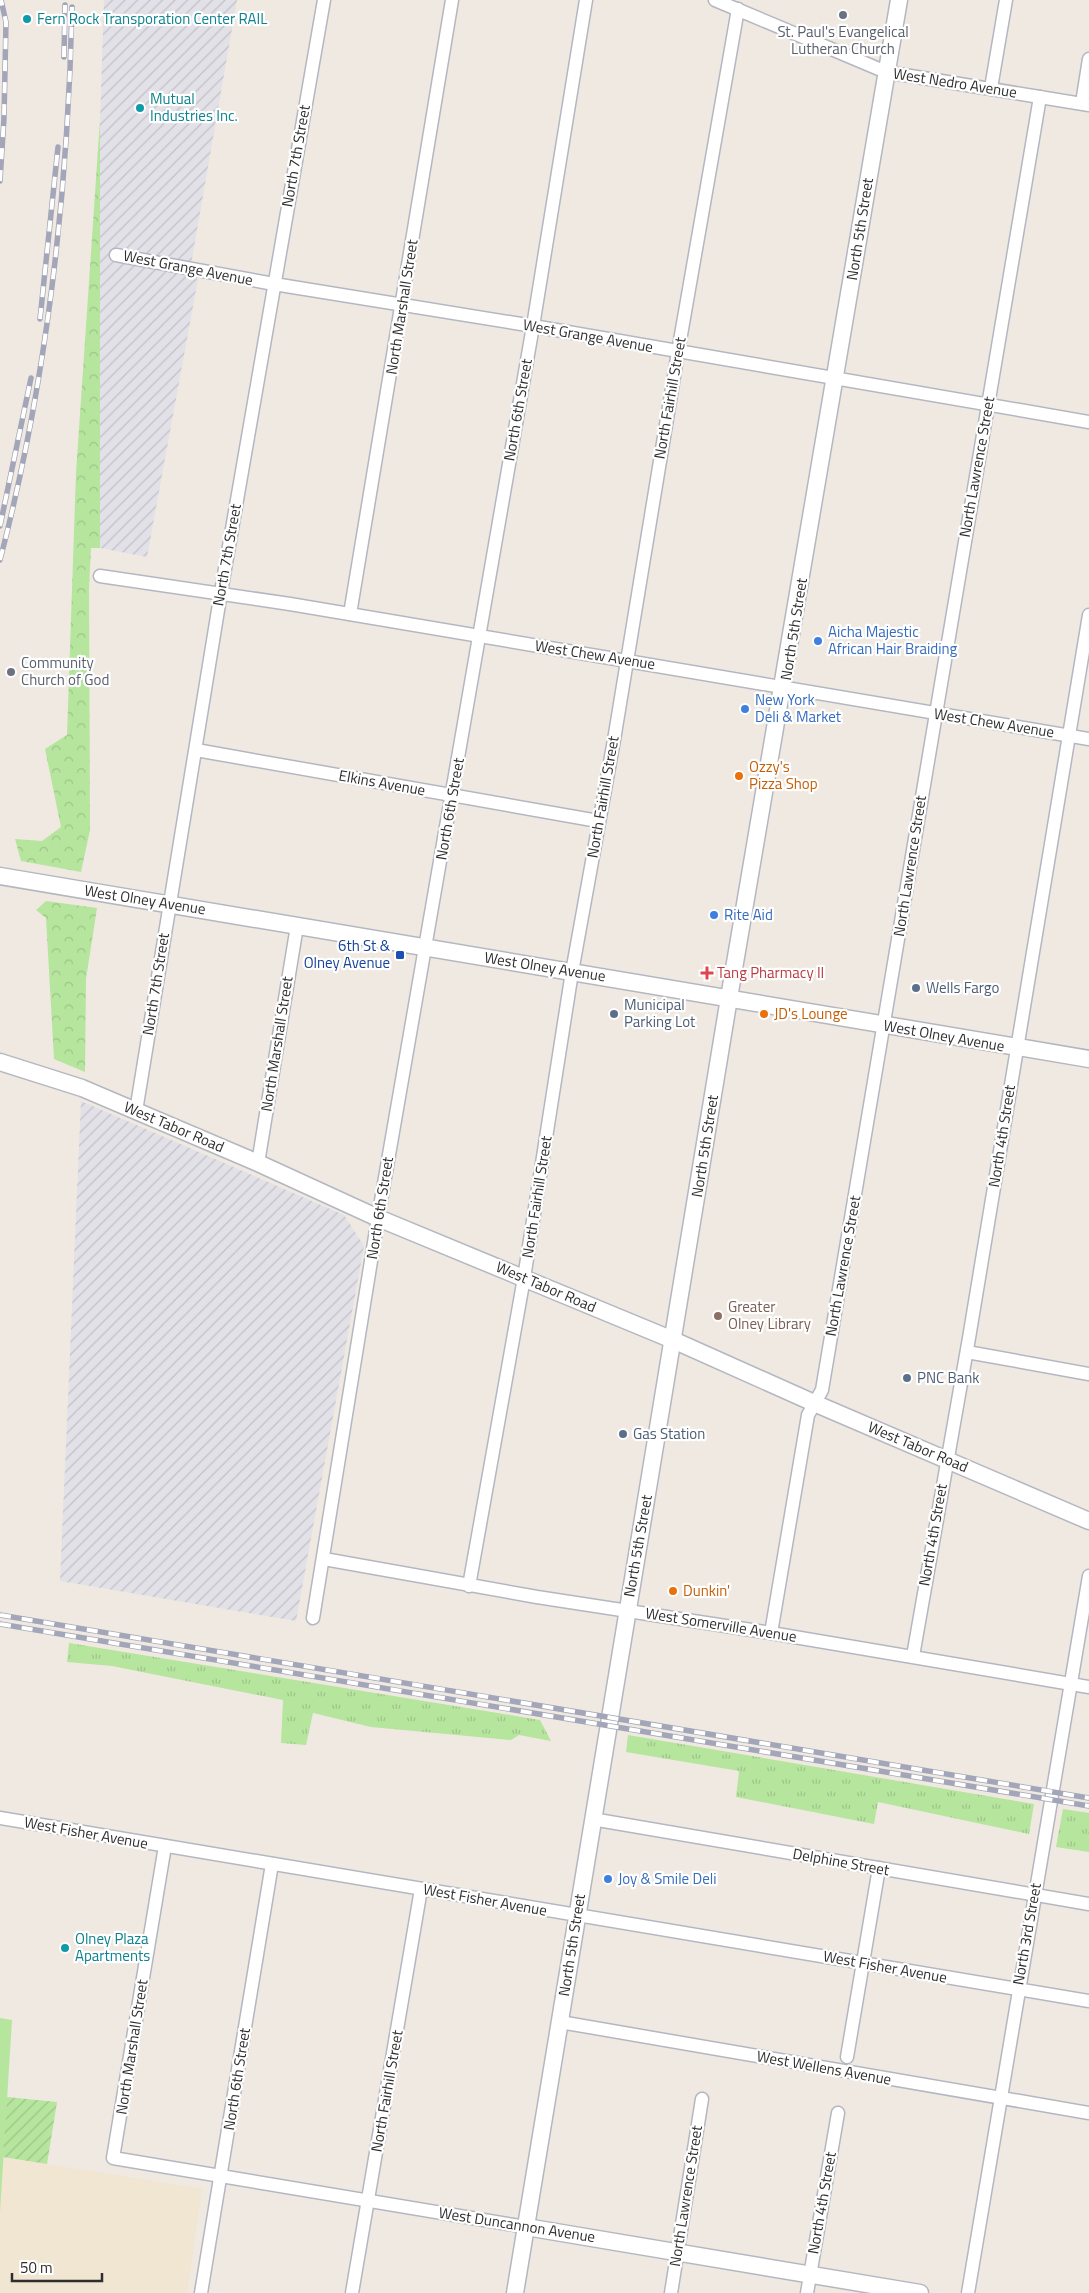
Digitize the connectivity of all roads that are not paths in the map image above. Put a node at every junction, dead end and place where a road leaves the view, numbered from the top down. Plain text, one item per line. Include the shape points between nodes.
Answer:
1 (324, 0) edge
2 (452, 0) edge
3 (586, 0) edge
4 (714, 0) edge
5 (899, 0) edge
6 (1006, 0) edge
7 (738, 9) junction
8 (1089, 59) edge
9 (886, 72) junction
10 (991, 88) junction
11 (1040, 97) junction
12 (1085, 104) edge
13 (116, 255) dead end
14 (274, 284) junction
15 (402, 305) junction
16 (533, 326) junction
17 (678, 352) junction
18 (835, 378) junction
19 (988, 404) junction
20 (1089, 422) edge
21 (100, 576) dead end
22 (221, 592) junction
23 (350, 614) junction
24 (1089, 615) edge
25 (479, 636) junction
26 (626, 660) junction
27 (784, 688) junction
28 (935, 713) junction
29 (1068, 736) junction
30 (1089, 739) edge
31 (196, 750) junction
32 (452, 796) junction
33 (598, 821) junction
34 (0, 876) edge
35 (170, 904) junction
36 (297, 926) junction
37 (425, 947) junction
38 (572, 972) junction
39 (730, 998) junction
40 (883, 1025) junction
41 (1016, 1048) junction
42 (1089, 1059) edge
43 (0, 1062) edge
44 (136, 1111) junction
45 (258, 1163) junction
46 (378, 1218) junction
47 (524, 1278) junction
48 (673, 1340) junction
49 (967, 1352) junction
50 (1089, 1374) edge
51 (814, 1403) junction
52 (946, 1459) junction
53 (1089, 1521) edge
54 (324, 1559) junction
55 (1089, 1576) edge
56 (469, 1586) junction
57 (627, 1610) junction
58 (313, 1618) dead end
59 (771, 1633) junction
60 (913, 1656) junction
61 (1070, 1684) junction
62 (1089, 1687) edge
63 (0, 1818) edge
64 (592, 1819) junction
65 (165, 1846) junction
66 (272, 1864) junction
67 (879, 1868) junction
68 (421, 1889) junction
69 (1034, 1894) junction
70 (1089, 1904) edge
71 (576, 1915) junction
72 (864, 1963) junction
73 (1018, 1989) junction
74 (1089, 2001) edge
75 (560, 2022) junction
76 (847, 2057) dead end
77 (1001, 2098) junction
78 (702, 2099) dead end
79 (838, 2113) dead end
80 (1089, 2113) edge
81 (113, 2158) joint
82 (221, 2177) junction
83 (368, 2200) junction
84 (526, 2227) junction
85 (677, 2252) junction
86 (810, 2274) junction
87 (201, 2293) edge
88 (352, 2293) edge
89 (515, 2293) edge
90 (671, 2293) edge
91 (807, 2293) edge
92 (920, 2293) edge
93 (968, 2293) edge

1 - 14 street, North 7th Street
2 - 15 street, North Marshall Street
3 - 16 street, North 6th Street
4 - 7 street, West Nedro Avenue
5 - 9 street, North 5th Street
6 - 10 street
7 - 9 street, West Nedro Avenue
7 - 17 street, North Fairhill Street
8 - 12 street
9 - 10 street, West Nedro Avenue
9 - 18 street, North 5th Street
10 - 11 street, West Nedro Avenue
11 - 12 street, West Nedro Avenue
11 - 19 street, North Lawrence Street
13 - 14 street, West Grange Avenue
14 - 15 street, West Grange Avenue
14 - 22 street, North 7th Street
15 - 16 street, West Grange Avenue
15 - 23 street, North Marshall Street
16 - 17 street, West Grange Avenue
16 - 25 street, North 6th Street
17 - 18 street, West Grange Avenue
17 - 26 street, North Fairhill Street
18 - 19 street, West Grange Avenue
18 - 27 street, North 5th Street
19 - 20 street, West Grange Avenue
19 - 28 street, North Lawrence Street
21 - 22 street, West Chew Avenue
22 - 23 street, West Chew Avenue
22 - 31 street, North 7th Street
23 - 25 street, West Chew Avenue
24 - 29 street, North 4th Street
25 - 26 street, West Chew Avenue
25 - 32 street, North 6th Street
26 - 27 street, West Chew Avenue
26 - 33 street, North Fairhill Street
27 - 28 street, West Chew Avenue
27 - 39 street, North 5th Street
28 - 29 street, West Chew Avenue
28 - 40 street, North Lawrence Street
29 - 30 street, West Chew Avenue
29 - 41 street, North 4th Street
31 - 32 street, Elkins Avenue
31 - 35 street, North 7th Street
32 - 33 street, Elkins Avenue
32 - 37 street, North 6th Street
33 - 38 street, North Fairhill Street
34 - 35 street, West Olney Avenue
35 - 36 street, West Olney Avenue
35 - 44 street, North 7th Street
36 - 37 street, West Olney Avenue
36 - 45 street, North Marshall Street
37 - 38 street, West Olney Avenue
37 - 46 street, North 6th Street
38 - 39 street, West Olney Avenue
38 - 47 street, North Fairhill Street
39 - 40 street, West Olney Avenue
39 - 48 street, North 5th Street
40 - 41 street, West Olney Avenue
40 - 51 street, North Lawrence Street via 822,1390
41 - 42 street, West Olney Avenue
41 - 49 street, North 4th Street
43 - 44 street, West Tabor Road via 82,1088
44 - 45 street, West Tabor Road
45 - 46 street, West Tabor Road
46 - 47 street, West Tabor Road
46 - 54 street, North 6th Street
47 - 48 street, West Tabor Road
47 - 56 street, North Fairhill Street
48 - 51 street, West Tabor Road
48 - 57 street, North 5th Street
49 - 50 street
49 - 52 street, North 4th Street
51 - 52 street, West Tabor Road
51 - 59 street, North Lawrence Street via 808,1415
52 - 53 street, West Tabor Road
52 - 60 street, North 4th Street
54 - 56 street, West Somerville Avenue
54 - 58 street, North 6th Street
55 - 61 street, North 3rd Street
56 - 57 street, West Somerville Avenue
57 - 59 street, West Somerville Avenue
57 - 64 street, North 5th Street
59 - 60 street, West Somerville Avenue
60 - 61 street, West Somerville Avenue
61 - 62 street, West Somerville Avenue
61 - 69 street, North 3rd Street
63 - 65 street, West Fisher Avenue
64 - 67 street, Delphine Street
64 - 71 street, North 5th Street
65 - 66 street, West Fisher Avenue
65 - 81 street, North Marshall Street
66 - 68 street, West Fisher Avenue
66 - 82 street, North 6th Street
67 - 69 street, Delphine Street
67 - 72 street
68 - 71 street, West Fisher Avenue
68 - 83 street, North Fairhill Street
69 - 70 street, Delphine Street
69 - 73 street, North 3rd Street
71 - 72 street, West Fisher Avenue
71 - 75 street, North 5th Street
72 - 73 street, West Fisher Avenue
72 - 76 street
73 - 74 street, West Fisher Avenue
73 - 77 street, North 3rd Street
75 - 77 street, West Wellens Avenue
75 - 84 street, North 5th Street
77 - 80 street, West Wellens Avenue
77 - 93 street, North 3rd Street
78 - 85 street, North Lawrence Street
79 - 86 street, North 4th Street
81 - 82 street, West Duncannon Avenue
82 - 83 street, West Duncannon Avenue
82 - 87 street, North 6th Street
83 - 84 street, West Duncannon Avenue
83 - 88 street, North Fairhill Street
84 - 85 street, West Duncannon Avenue
84 - 89 street, North 5th Street
85 - 86 street, West Duncannon Avenue
85 - 90 street, North Lawrence Street
86 - 91 street, North 4th Street
86 - 92 street, West Duncannon Avenue

